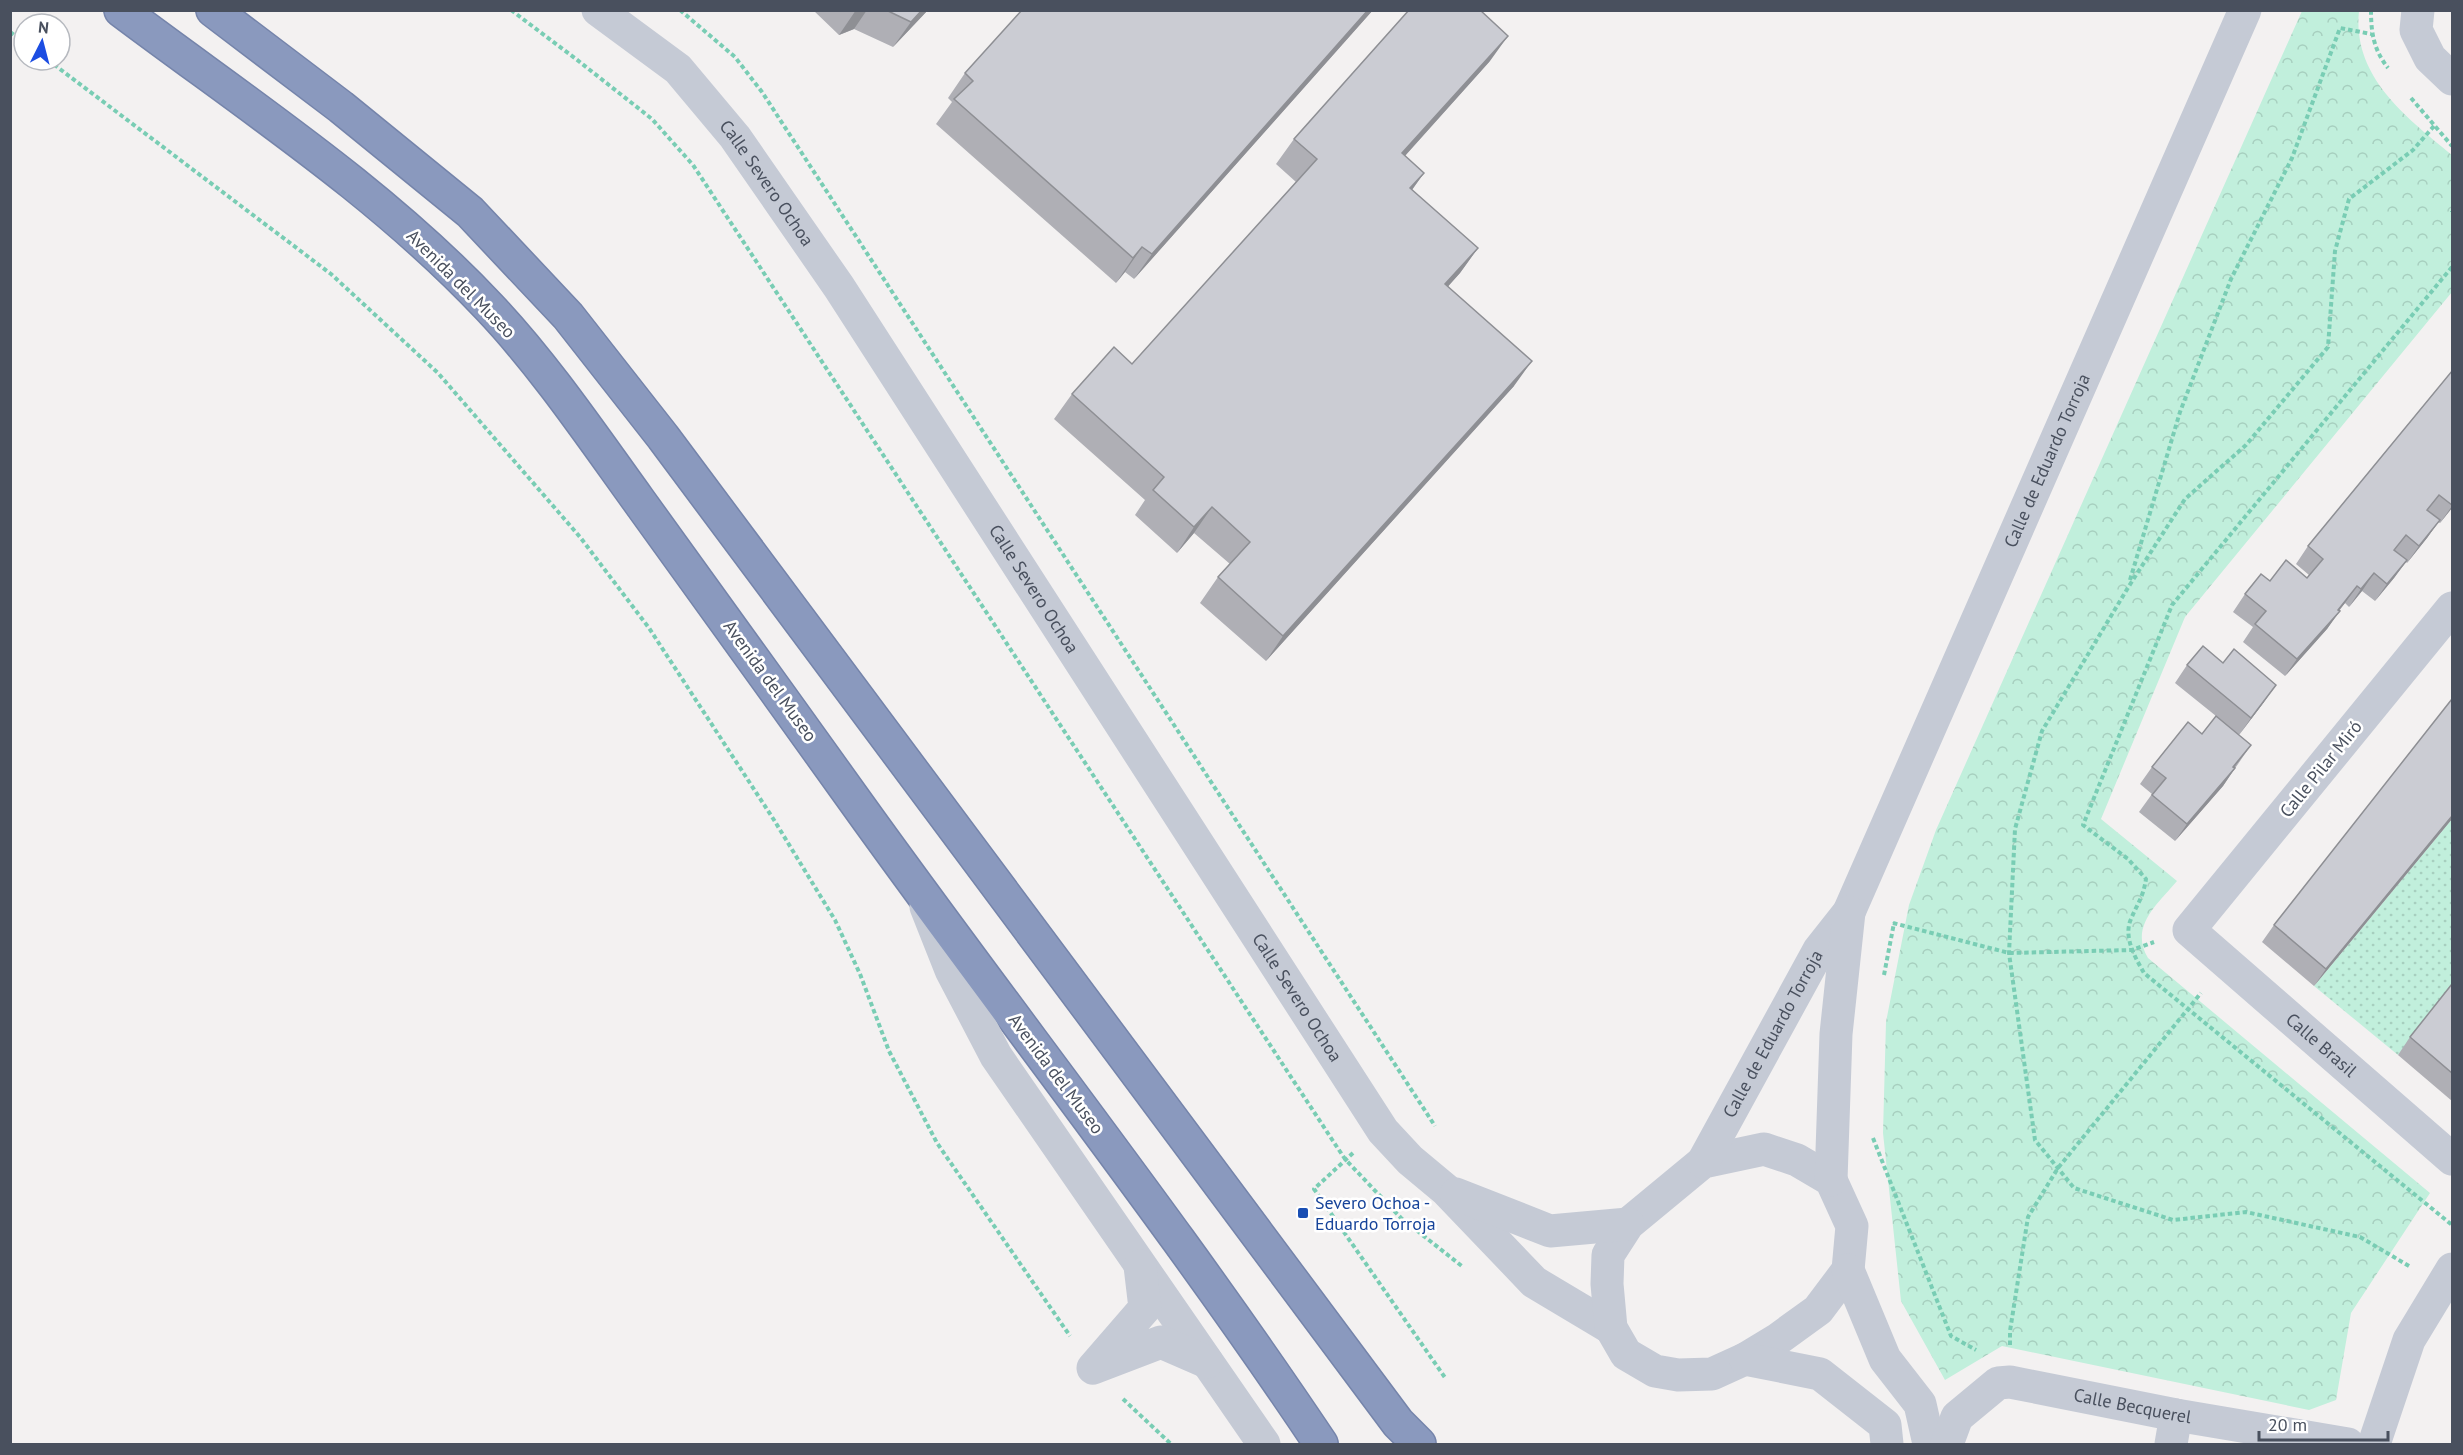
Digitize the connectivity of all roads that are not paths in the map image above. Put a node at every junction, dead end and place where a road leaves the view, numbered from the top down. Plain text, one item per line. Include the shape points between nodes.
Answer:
1 (121, 10) edge
2 (213, 10) edge
3 (598, 10) edge
4 (2246, 10) edge
5 (2417, 20) edge
6 (2452, 79) edge
7 (2452, 608) edge
8 (919, 889) junction
9 (1849, 912) junction
10 (2189, 930) joint
11 (2452, 1159) edge
12 (1704, 1162) junction
13 (1831, 1180) junction
14 (1446, 1190) junction
15 (1628, 1224) junction
16 (1139, 1264) junction
17 (1848, 1270) junction
18 (2447, 1277) edge
19 (1611, 1328) junction
20 (1745, 1359) junction
21 (1207, 1362) junction
22 (2173, 1430) edge
23 (1264, 1444) edge
24 (1321, 1444) edge
25 (1419, 1444) edge
26 (1887, 1444) edge
27 (1929, 1444) edge
28 (1947, 1444) edge
29 (2348, 1444) edge
30 (2374, 1444) edge

1 - 8 highway, Avenida del Museo via 376,203 489,307 615,468
2 - 25 highway via 470,212 568,316 663,437 1398,1423
3 - 14 street, Calle Severo Ochoa via 678,69 735,137 839,286 1383,1131
4 - 9 street, Calle de Eduardo Torroja
5 - 6 street via 2430,58
7 - 10 street, Calle Pilar Miró
8 - 16 street via 951,970 996,1056
8 - 24 highway, Avenida del Museo via 1107,1142
9 - 12 street, Calle de Eduardo Torroja via 1819,950
9 - 13 street, Calle de Eduardo Torroja via 1836,1034
10 - 11 street, Calle Brasil
12 - 13 street via 1764,1149 1797,1160
12 - 15 street
13 - 17 street via 1852,1226
14 - 15 street, Calle Severo Ochoa via 1550,1231
14 - 19 street, Calle Severo Ochoa via 1534,1282
15 - 19 street via 1608,1255
16 - 21 street
16 - 21 street via 1145,1308 1093,1368 1161,1342
17 - 20 street via 1818,1310
17 - 27 street via 1885,1359 1920,1404
18 - 30 street via 2409,1340
19 - 20 street via 1626,1354 1655,1371 1712,1374
20 - 26 street via 1820,1374 1885,1425
21 - 23 street
22 - 28 street, Calle Becquerel via 2004,1383 1957,1417
22 - 29 street, Calle Becquerel

